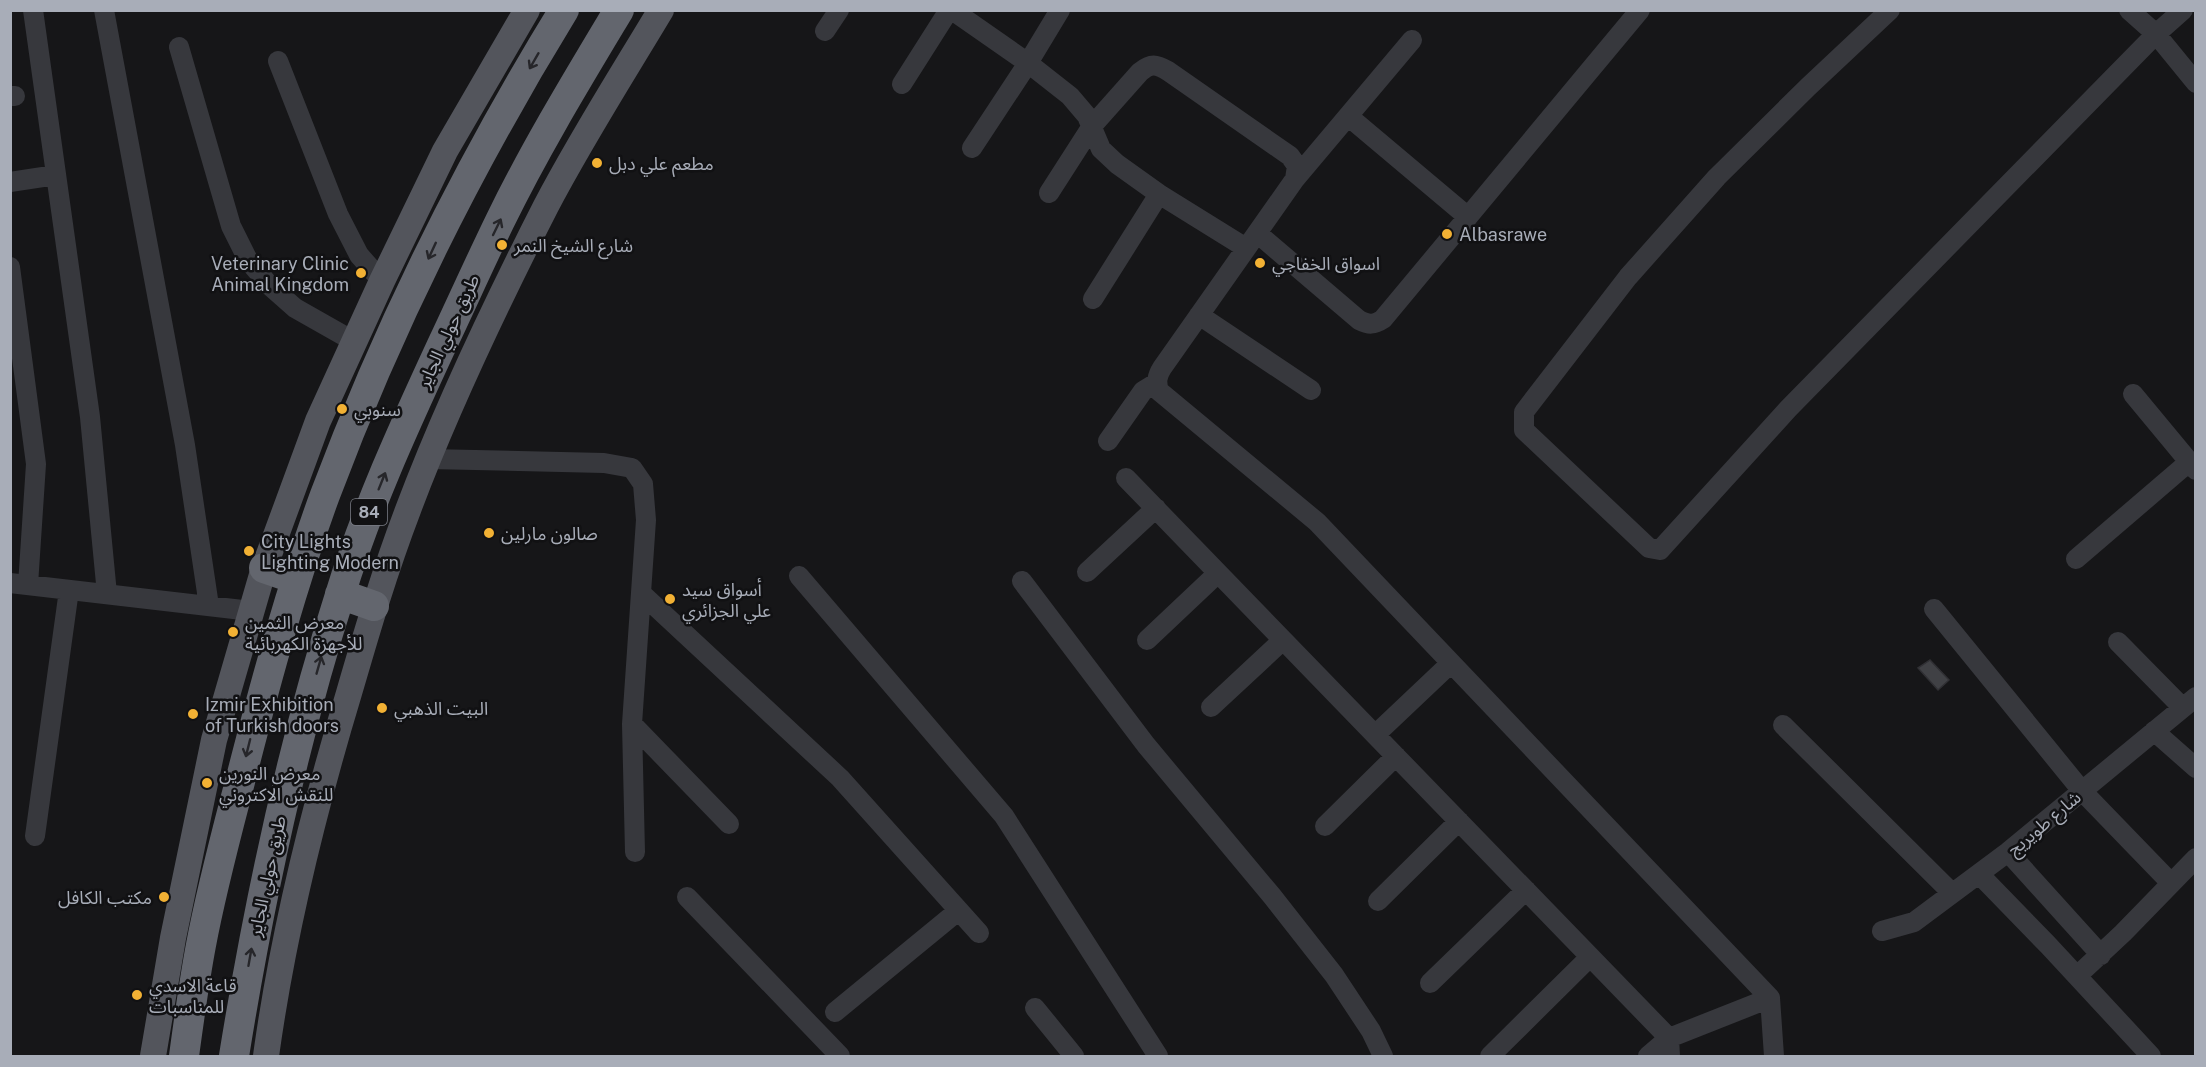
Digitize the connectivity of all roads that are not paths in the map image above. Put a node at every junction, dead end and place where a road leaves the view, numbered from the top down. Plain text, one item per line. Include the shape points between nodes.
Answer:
1 (33, 10) edge
2 (104, 10) edge
3 (527, 10) edge
4 (564, 10) edge
5 (619, 10) edge
6 (661, 10) edge
7 (839, 10) edge
8 (951, 10) edge
9 (1060, 10) edge
10 (1640, 10) edge
11 (1890, 10) edge
12 (2129, 10) edge
13 (2183, 10) edge
14 (825, 31) dead end
15 (2156, 34) junction
16 (1412, 40) dead end
17 (179, 47) dead end
18 (278, 61) dead end
19 (1028, 63) junction
20 (2196, 83) edge
21 (902, 84) dead end
22 (1348, 116) junction
23 (1092, 126) junction
24 (972, 148) dead end
25 (56, 176) junction
26 (1295, 179) junction
27 (10, 182) edge
28 (1049, 193) dead end
29 (1159, 194) junction
30 (1468, 217) junction
31 (1251, 240) junction
32 (10, 267) edge
33 (382, 281) junction
34 (411, 295) junction
35 (1093, 299) dead end
36 (1198, 315) junction
37 (455, 317) junction
38 (355, 342) junction
39 (1156, 383) junction
40 (370, 384) junction
41 (1311, 390) dead end
42 (2133, 394) dead end
43 (413, 406) junction
44 (1107, 441) dead end
45 (428, 459) junction
46 (2192, 466) edge
47 (1126, 478) dead end
48 (1156, 508) junction
49 (2076, 559) dead end
50 (264, 568) junction
51 (1087, 572) dead end
52 (1218, 573) junction
53 (799, 576) dead end
54 (296, 579) junction
55 (1022, 581) dead end
56 (19, 584) edge
57 (69, 590) junction
58 (641, 593) junction
59 (107, 594) junction
60 (340, 594) junction
61 (209, 606) junction
62 (374, 606) junction
63 (1934, 609) dead end
64 (251, 611) junction
65 (1147, 640) dead end
66 (1282, 640) junction
67 (2118, 642) dead end
68 (1450, 664) junction
69 (2189, 702) edge
70 (1211, 707) dead end
71 (632, 724) junction
72 (1783, 725) dead end
73 (2154, 731) junction
74 (1376, 735) junction
75 (1396, 756) junction
76 (2196, 768) edge
77 (2082, 791) junction
78 (1459, 821) junction
79 (729, 824) dead end
80 (1325, 825) dead end
81 (34, 836) dead end
82 (635, 852) dead end
83 (2008, 852) junction
84 (2196, 858) edge
85 (1979, 874) junction
86 (2171, 883) junction
87 (1526, 890) junction
88 (1952, 893) junction
89 (687, 897) dead end
90 (1378, 901) dead end
91 (958, 911) junction
92 (1882, 931) dead end
93 (979, 933) dead end
94 (2101, 955) junction
95 (1590, 957) junction
96 (2077, 976) junction
97 (1430, 983) dead end
98 (1770, 998) junction
99 (1035, 1008) dead end
100 (835, 1012) dead end
101 (1669, 1047) edge
102 (153, 1056) edge
103 (184, 1056) edge
104 (234, 1056) edge
105 (266, 1056) edge
106 (840, 1056) edge
107 (1074, 1056) edge
108 (1158, 1056) edge
109 (1383, 1056) edge
110 (1490, 1056) edge
111 (1648, 1056) edge
112 (1774, 1056) edge
113 (2151, 1056) edge

1 - 25 street
2 - 61 street via 185,445
3 - 33 main road via 445,151
4 -> 34 highway, 84 via 457,199
37 -> 5 highway, طريق حولي الجاير / 84 via 548,130
6 - 45 main road via 548,204 493,312
7 - 14 street
8 - 19 street
8 - 21 street
9 - 19 street
10 - 30 street
11 - 15 street via 1717,177 1628,277 1524,412 1524,430 1649,548 1660,550 1788,409
12 - 15 street
13 - 15 street
15 - 20 street
16 - 22 street
17 - 38 street via 231,226 248,260 295,308
18 - 33 street via 338,214 359,255
19 - 23 street via 1070,96
19 - 24 street
22 - 26 street
22 - 30 street
23 - 26 street via 1140,72 1154,64 1290,156 1297,166
23 - 28 street
23 - 29 street via 1101,149
25 - 27 street
25 - 59 street via 90,417
26 - 31 street
29 - 31 street
29 - 35 street
30 - 31 street via 1383,319 1367,325
31 - 36 street
32 - 56 street via 36,464
33 - 38 main road
34 - 37 highway via 416,308 427,317 441,321
34 - 40 highway, 84
36 - 39 street via 1157,375
36 - 41 street
37 - 43 highway, طريق حولي الجاير / 84
38 - 50 main road via 318,421
39 - 44 street via 1143,391
39 - 68 street via 1164,398 1317,522
40 - 43 highway via 384,380 398,383
40 - 54 highway, 84
42 - 46 street
60 -> 43 highway, طريق حولي الجاير / 84
45 - 58 street via 604,463 632,468 643,484 646,520
45 - 62 main road
46 - 49 street
47 - 48 street
48 - 51 street
48 - 52 street
50 - 54 highway
50 - 64 main road
52 - 65 street
52 - 66 street
53 - 108 street via 1004,816
54 -> 103 highway, 84 via 228,827 201,944
55 - 109 street via 1146,745 1334,975
56 - 57 street
57 - 59 street
57 - 81 street
58 - 71 street
58 - 91 street via 840,778
59 - 61 street
60 - 62 highway
104 -> 60 highway, طريق حولي الجاير / 84 via 275,838
61 - 64 street
62 - 105 main road via 302,866 276,981
63 - 77 street
64 - 102 main road via 213,740
66 - 70 street
66 - 74 street
67 - 69 street
68 - 74 street
68 - 98 street
69 - 73 street, شارع طويريج
71 - 79 street
71 - 82 street
72 - 88 street
73 - 76 street
73 - 77 street, شارع طويريج
74 - 75 street
75 - 78 street
75 - 80 street
77 - 83 street, شارع طويريج
77 - 86 street
78 - 87 street
78 - 90 street
83 - 85 street, شارع طويريج
83 - 94 street
84 - 86 street
85 - 88 street, شارع طويريج
85 - 96 street
86 - 94 street
87 - 95 street
87 - 97 street
88 - 92 street, شارع طويريج via 1914,922
89 - 106 street
91 - 93 street
91 - 100 street
94 - 96 street
95 - 101 street
95 - 110 street
96 - 113 street
98 - 101 street
98 - 112 street
99 - 107 street
101 - 111 street

